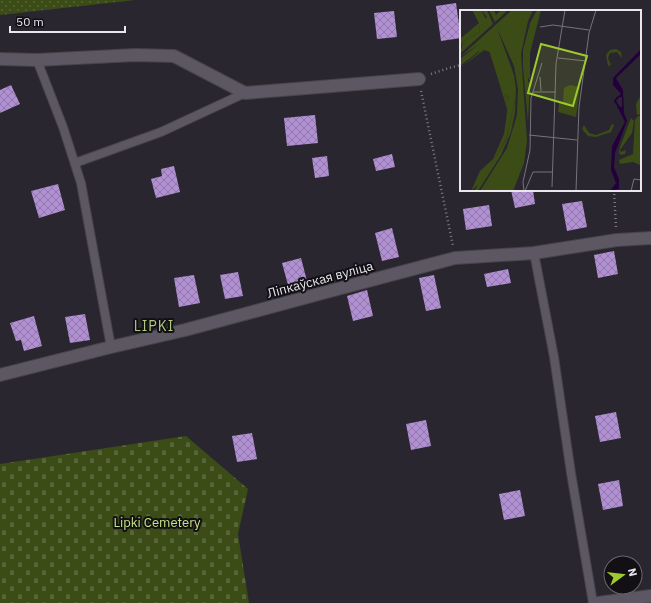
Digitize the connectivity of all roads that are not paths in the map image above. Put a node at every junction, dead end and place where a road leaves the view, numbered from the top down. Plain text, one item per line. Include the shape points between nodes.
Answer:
1 (0, 59) edge
2 (37, 60) junction
3 (419, 79) road end
4 (245, 93) junction
5 (75, 163) junction
6 (651, 238) edge
7 (534, 253) junction
8 (111, 347) junction
9 (0, 375) edge
10 (651, 596) edge
11 (593, 603) edge
12 (598, 603) edge

1 - 2 street
2 - 4 street via 135,54 174,56
2 - 5 lane
3 - 4 street
4 - 5 lane via 161,132
5 - 8 lane via 81,183
6 - 7 street, Ліпкаўская вуліца via 617,240
7 - 8 street, Ліпкаўская вуліца via 455,258
7 - 11 lane via 554,357
8 - 9 street, Ліпкаўская вуліца
10 - 12 street

